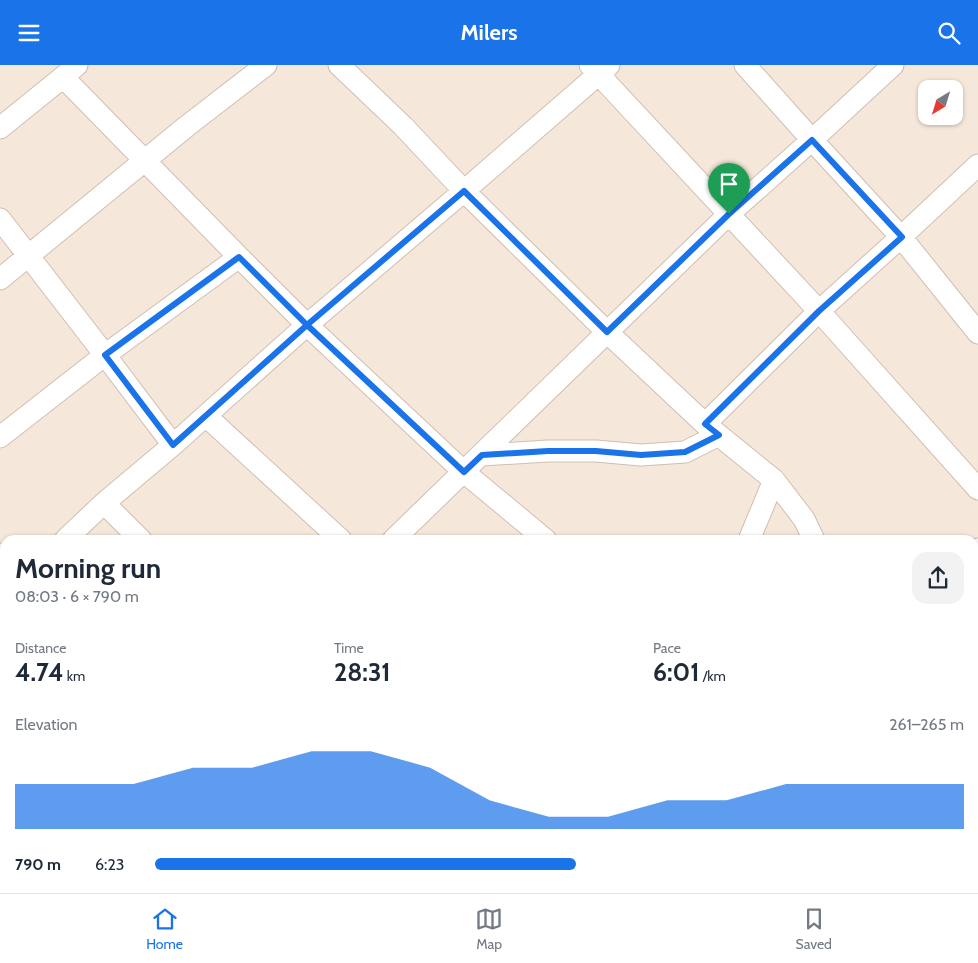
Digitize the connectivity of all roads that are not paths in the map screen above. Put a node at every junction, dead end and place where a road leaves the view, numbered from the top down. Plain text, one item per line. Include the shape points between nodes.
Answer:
1 (266, 65) edge
2 (339, 65) edge
3 (745, 65) edge
4 (893, 65) edge
5 (599, 68) edge
6 (70, 71) edge
7 (0, 128) edge
8 (812, 140) junction
9 (145, 161) junction
10 (978, 165) edge
11 (464, 191) junction
12 (729, 214) junction
13 (0, 219) edge
14 (902, 237) junction
15 (28, 257) junction
16 (239, 257) junction
17 (0, 279) edge
18 (819, 311) junction
19 (307, 325) junction
20 (607, 332) junction
21 (978, 333) edge
22 (105, 355) junction
23 (206, 416) junction
24 (712, 429) junction
25 (0, 437) edge
26 (173, 445) junction
27 (482, 455) junction
28 (464, 472) junction
29 (774, 480) junction
30 (978, 489) edge
31 (104, 503) junction
32 (804, 519) junction
33 (70, 535) edge
34 (136, 535) edge
35 (336, 535) edge
36 (398, 535) edge
37 (540, 535) edge
38 (751, 535) edge
39 (812, 535) edge
40 (822, 535) edge

1 - 9 street
2 - 11 street
3 - 8 street
4 - 8 street
5 - 11 street
5 - 12 street
6 - 7 street
6 - 9 street
8 - 12 street
8 - 14 street
9 - 15 street
9 - 16 street
10 - 14 street
11 - 19 street
11 - 20 street
12 - 18 street
12 - 20 street
13 - 15 street
14 - 18 street
14 - 21 street
15 - 17 street
15 - 22 street
16 - 19 street
16 - 22 street
18 - 24 street
18 - 30 street
19 - 23 street
19 - 28 street
20 - 24 street
20 - 27 street
22 - 25 street
22 - 26 street
23 - 26 street
23 - 35 street
24 - 27 street via 685,452 641,455 548,451
24 - 29 street
26 - 31 street
27 - 28 street
28 - 36 street
28 - 37 street
29 - 32 street
29 - 38 street
31 - 33 street
31 - 34 street
32 - 39 street
32 - 40 street

